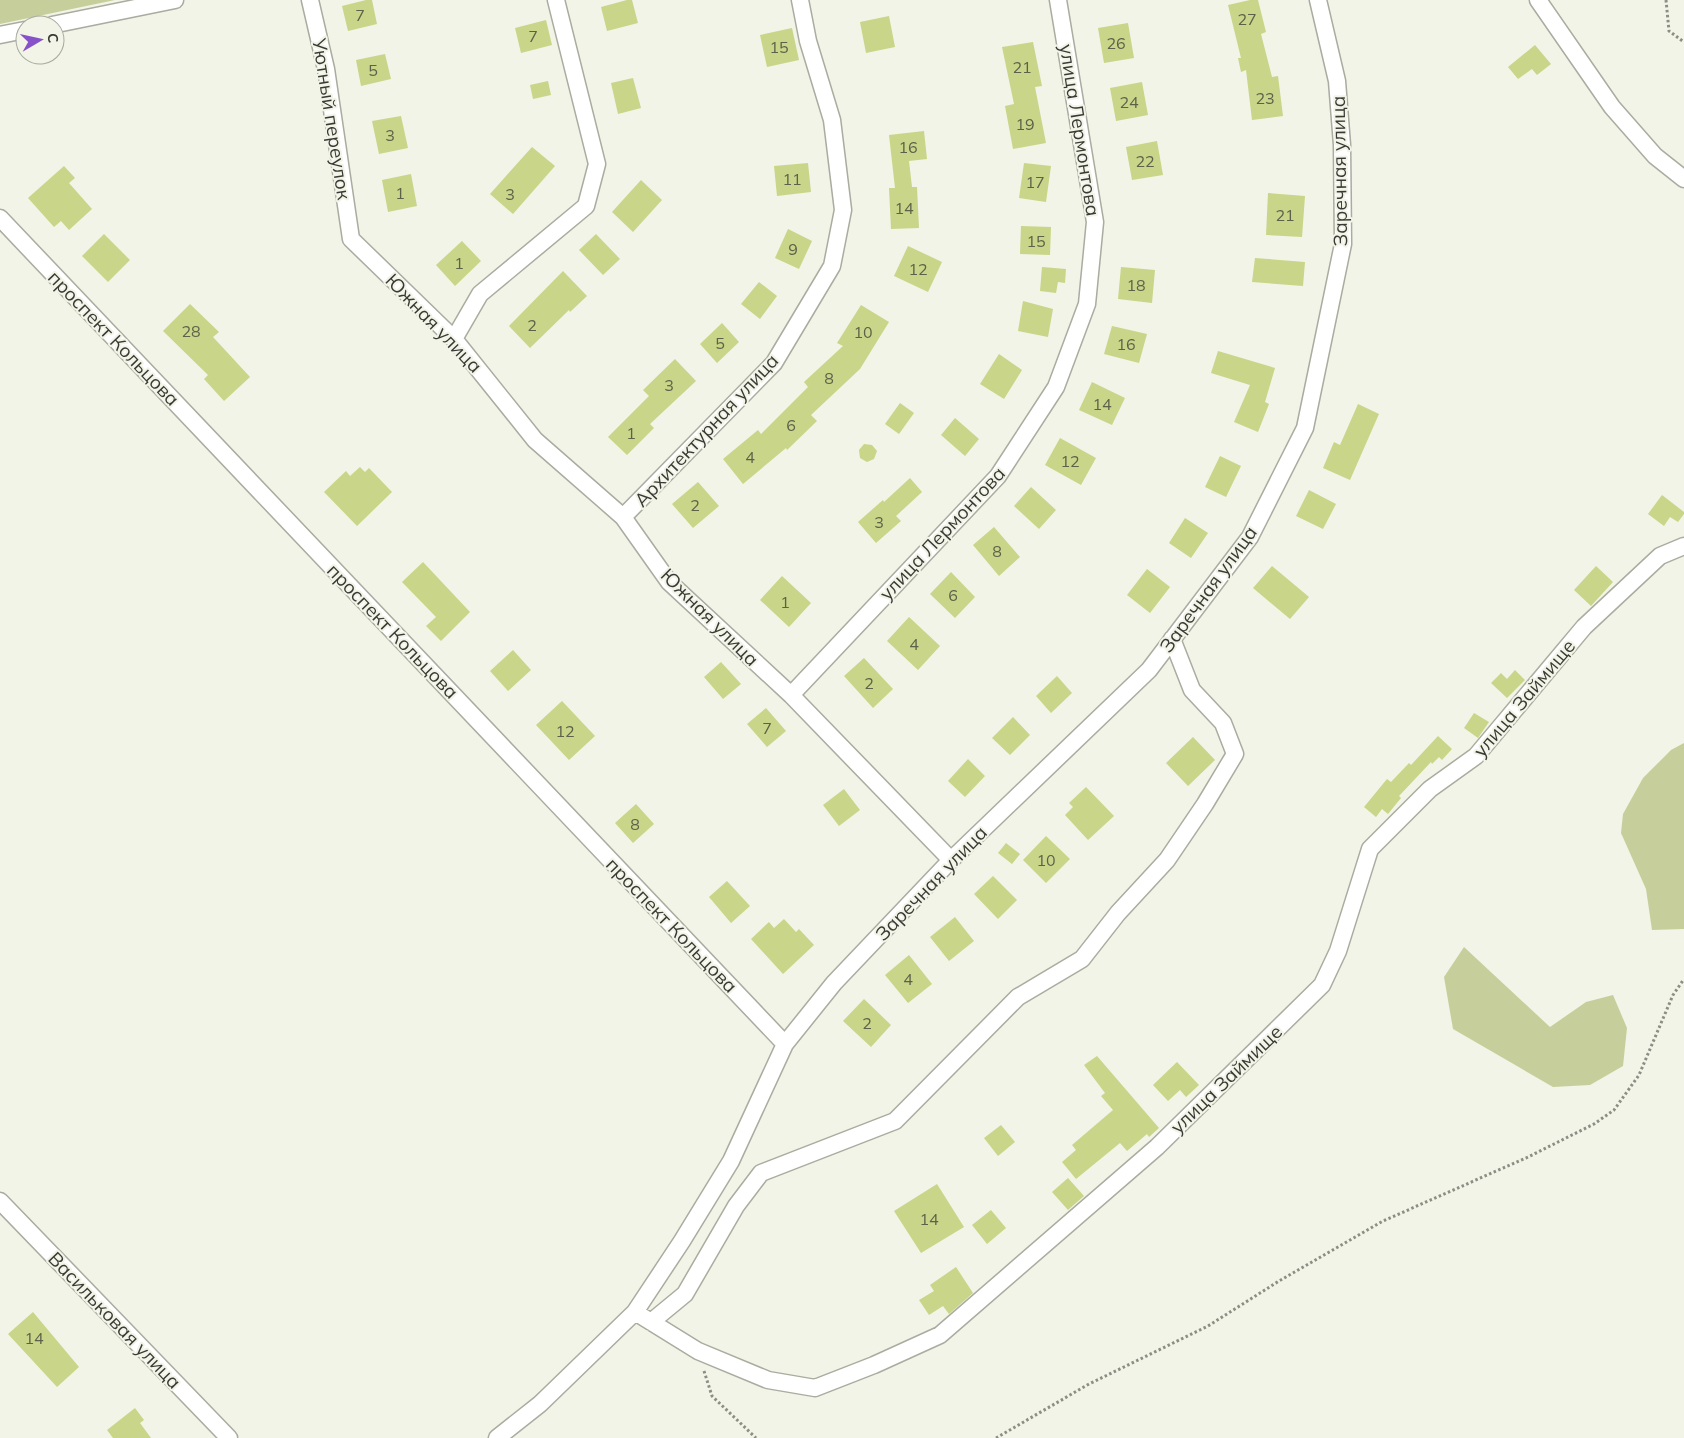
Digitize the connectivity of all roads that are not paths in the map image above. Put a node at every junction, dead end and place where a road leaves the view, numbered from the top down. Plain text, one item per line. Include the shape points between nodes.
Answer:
1 (175, 0) edge
2 (310, 0) edge
3 (556, 0) edge
4 (800, 0) edge
5 (1058, 0) edge
6 (1318, 0) edge
7 (1538, 0) edge
8 (65, 22) edge
9 (15, 32) edge
10 (0, 36) edge
11 (1684, 179) edge
12 (0, 218) edge
13 (351, 239) joint
14 (454, 339) junction
15 (623, 517) junction
16 (1684, 546) edge
17 (1172, 639) junction
18 (791, 695) junction
19 (952, 860) junction
20 (785, 1044) junction
21 (0, 1201) edge
22 (634, 1312) junction
23 (651, 1322) junction
24 (229, 1438) edge
25 (497, 1438) edge

1 - 8 street
2 - 13 street, Уютный переулок via 326,69
3 - 14 street via 597,164 586,206 480,294
4 - 15 street, Архитектурная улица via 808,41 832,120 843,210 832,266 774,363
5 - 18 street, улица Лермонтова via 1096,222 1087,304 1056,387 998,476
6 - 17 street, Заречная улица via 1337,82 1342,145 1343,244 1305,428 1250,537
7 - 11 street via 1612,107 1655,156
9 - 10 street
12 - 20 street, проспект Кольцова
13 - 14 street, Южная улица
14 - 15 street, Южная улица via 535,440
15 - 18 street, Южная улица via 669,582
16 - 23 street, улица Займище via 1660,556 1584,627 1476,756 1430,789 1370,849 1338,951 1322,985 1157,1146 940,1335 815,1388 768,1380 698,1351
17 - 19 street, Заречная улица via 1149,670
17 - 23 street via 1192,690 1223,723 1235,754 1167,860 1118,913 1082,959 1018,998 894,1121 761,1173 736,1206 685,1294
18 - 19 street, Южная улица
19 - 20 street, Заречная улица via 834,983
20 - 22 street, Заречная улица via 730,1161
21 - 24 street, Васильковая улица
22 - 23 street, улица Займище
22 - 25 street, Заречная улица via 540,1404

